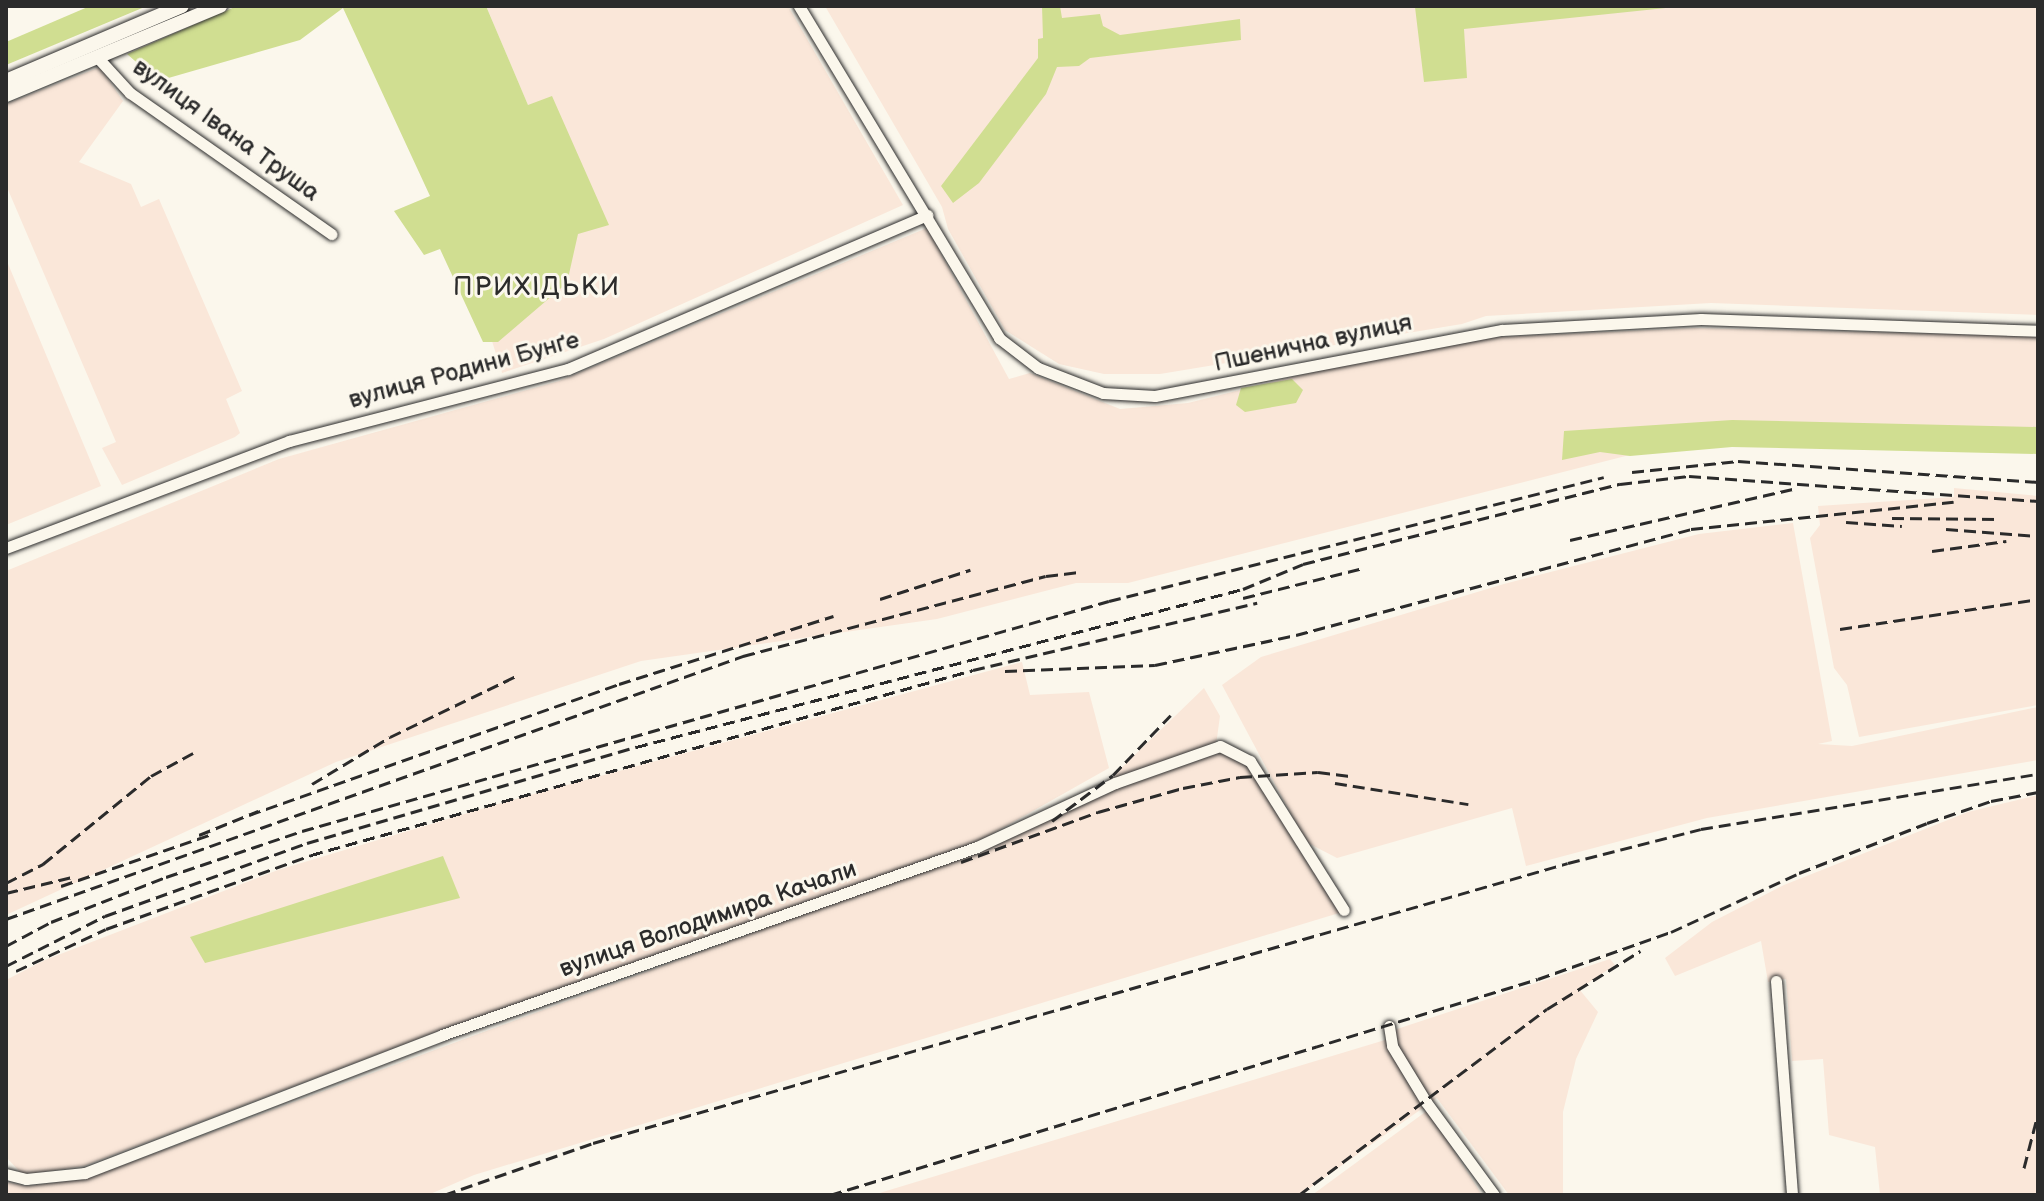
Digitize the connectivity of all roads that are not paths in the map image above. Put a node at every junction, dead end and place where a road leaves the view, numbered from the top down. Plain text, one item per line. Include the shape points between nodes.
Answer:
1 (182, 6) edge
2 (220, 6) edge
3 (799, 6) edge
4 (98, 58) junction
5 (6, 81) edge
6 (6, 95) edge
7 (927, 215) junction
8 (331, 234) dead end
9 (2038, 331) edge
10 (6, 548) edge
11 (1344, 910) dead end
12 (1776, 981) dead end
13 (1389, 1026) dead end
14 (6, 1174) edge
15 (1494, 1195) edge
16 (1792, 1195) edge

1 - 5 main road
2 - 4 main road
3 - 7 street, Пшенична вулиця
4 - 6 main road
4 - 8 street, вулиця Івана Труша via 130,93
7 - 9 street, Пшенична вулиця via 999,338 1015,353 1075,385 1124,397 1155,396 1502,330 1701,319
7 - 10 street, вулиця Родини Бунґе via 568,369 289,441
11 - 14 street, вулиця Володимира Качали via 1250,761 1220,746 1115,783 977,847 442,1035 85,1173 26,1179
12 - 16 street
13 - 15 street via 1392,1046 1426,1102

